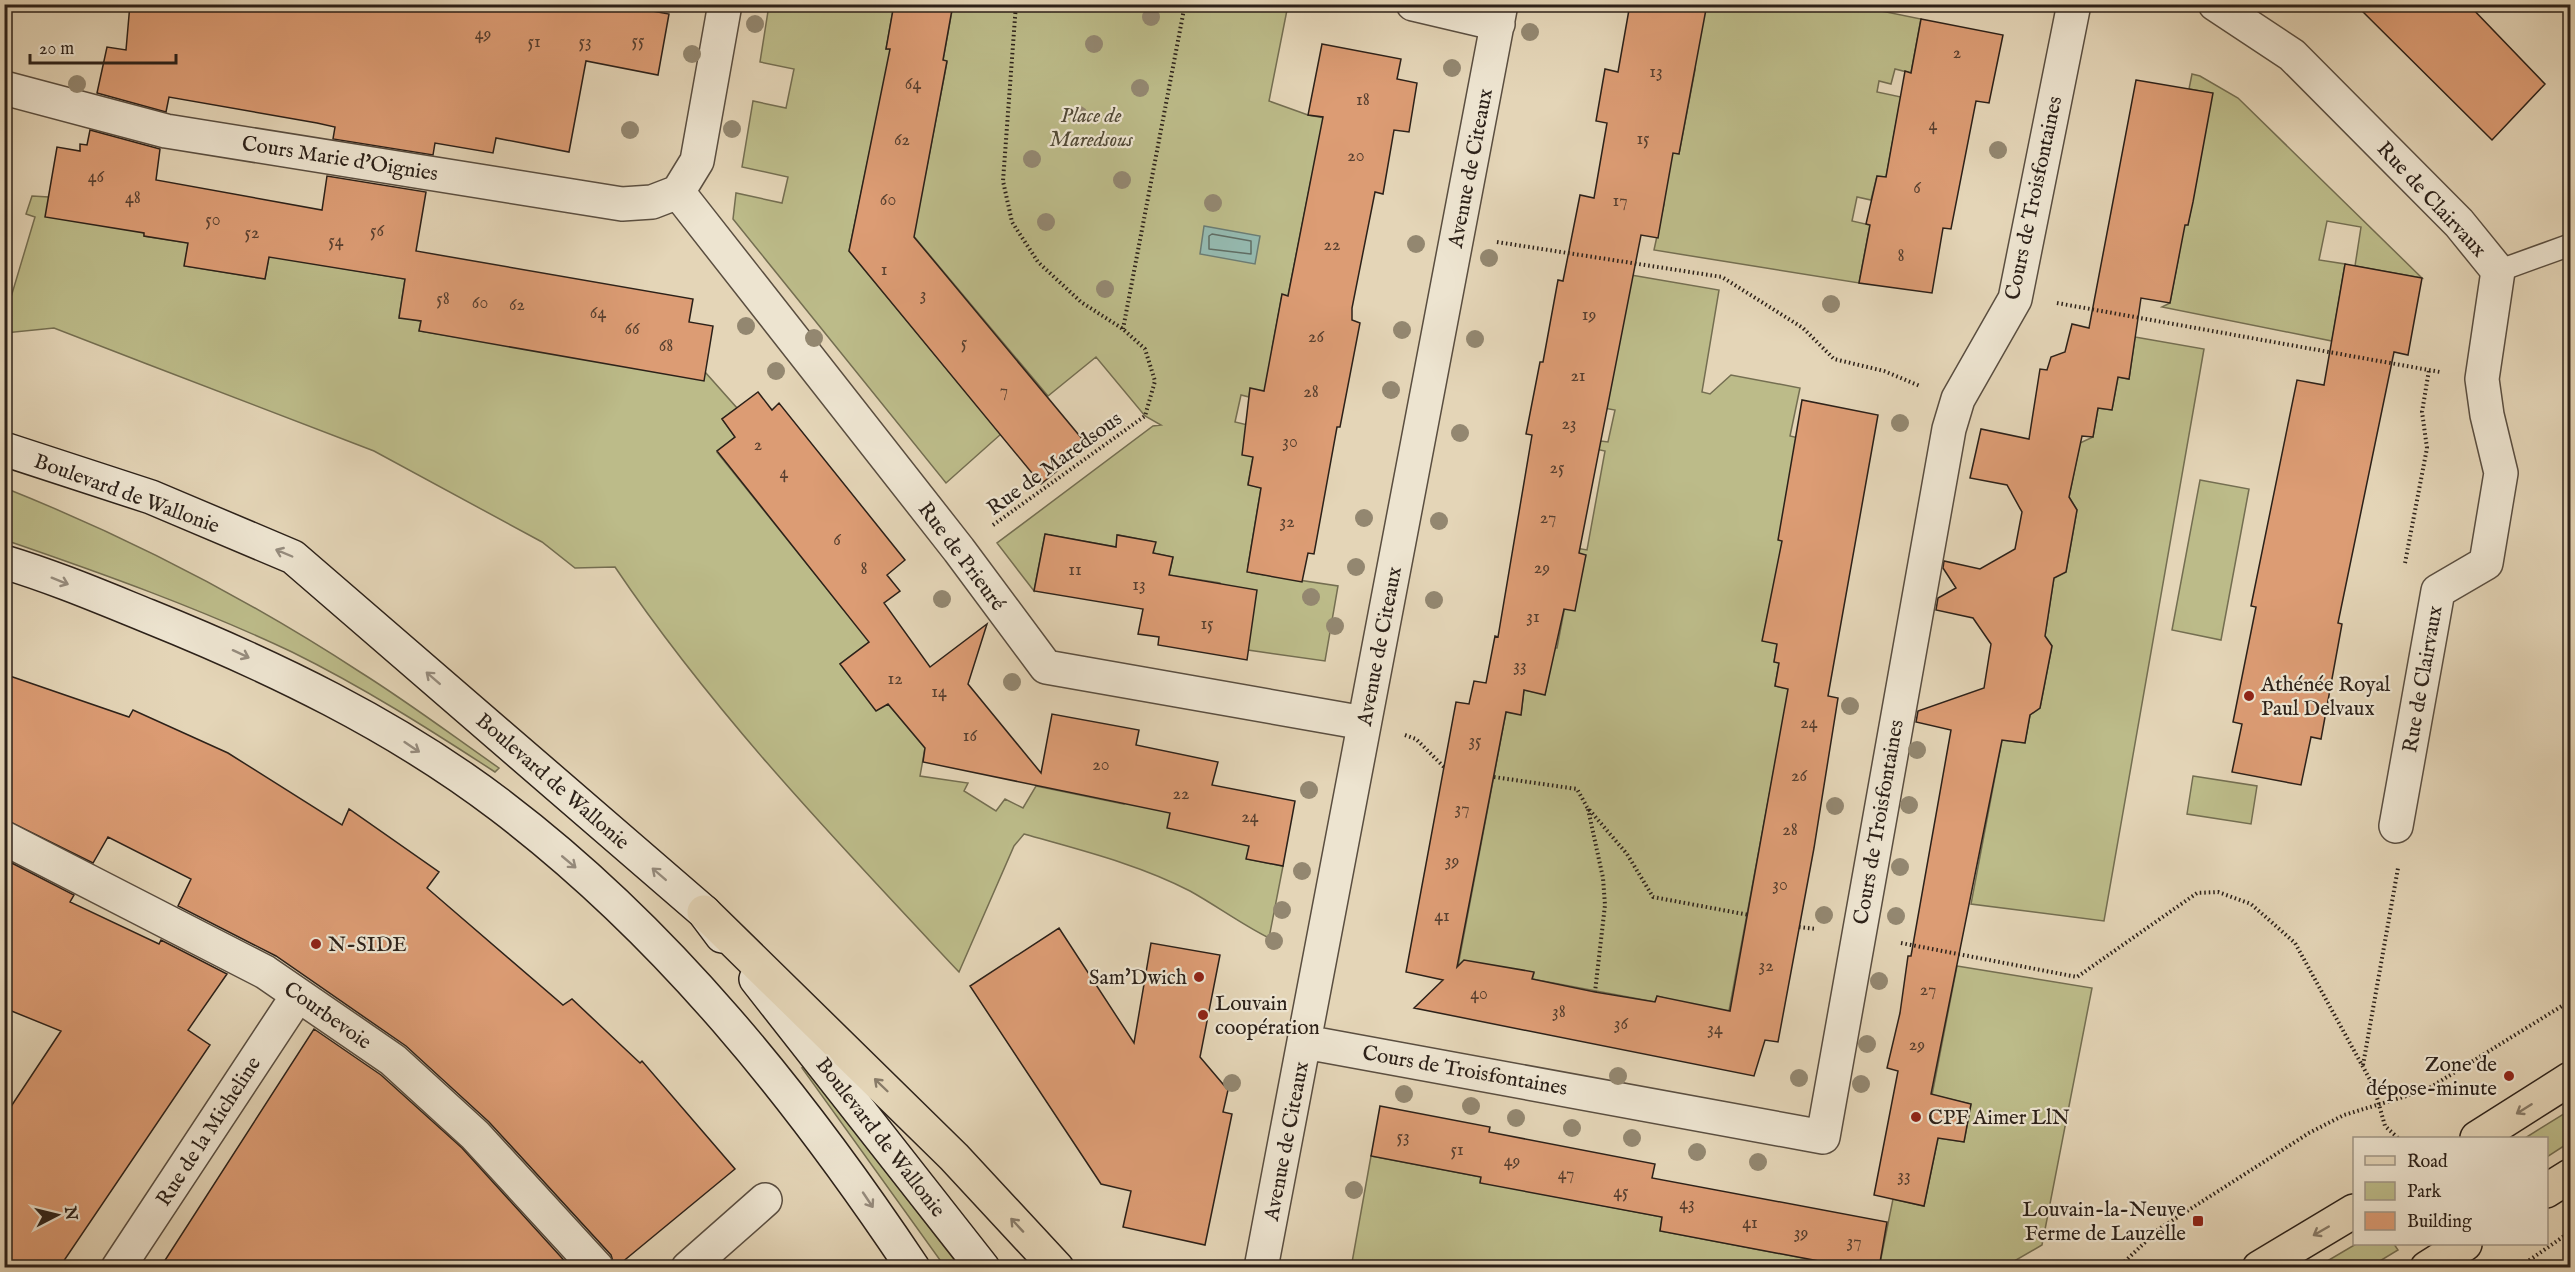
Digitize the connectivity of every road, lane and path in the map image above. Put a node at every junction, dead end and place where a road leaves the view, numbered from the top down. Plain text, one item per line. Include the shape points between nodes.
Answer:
1 (725, 4) edge
2 (1016, 4) edge
3 (1185, 4) edge
4 (1413, 4) edge
5 (2074, 4) edge
6 (2215, 4) edge
7 (1499, 14) edge
8 (4, 88) edge
9 (678, 192) junction
10 (1457, 237) junction
11 (2571, 245) edge
12 (2498, 271) junction
13 (2015, 299) junction
14 (1123, 329) junction
15 (2429, 370) junction
16 (2482, 380) junction
17 (1958, 399) junction
18 (4, 449) edge
19 (959, 550) junction
20 (4, 562) edge
21 (2438, 591) junction
22 (1364, 723) junction
23 (1494, 777) dead end
24 (1587, 807) junction
25 (2396, 826) joint
26 (4, 838) edge
27 (704, 912) junction
28 (1749, 915) dead end
29 (1857, 935) junction
30 (1595, 992) dead end
31 (298, 994) junction
32 (2571, 1000) edge
33 (1305, 1042) junction
34 (2362, 1066) junction
35 (2571, 1079) edge
36 (2380, 1102) junction
37 (2397, 1137) edge
38 (2479, 1137) edge
39 (2571, 1176) edge
40 (2548, 1190) edge
41 (765, 1200) dead end
42 (2353, 1212) edge
43 (2571, 1232) edge
44 (2463, 1245) edge
45 (118, 1268) edge
46 (597, 1268) edge
47 (688, 1268) edge
48 (913, 1268) edge
49 (983, 1268) edge
50 (1057, 1268) edge
51 (1261, 1268) edge
52 (2118, 1268) edge
53 (2259, 1268) edge
54 (2427, 1268) edge
55 (2518, 1268) edge

1 - 9 street via 697,161
2 - 14 path via 1003,181 1012,222 1038,262 1082,302
3 - 14 path
4 - 7 street, Avenue de Citeaux
5 - 13 street, Cours de Troisfontaines
6 - 12 street, Rue de Clairvaux via 2292,55 2459,223
7 - 10 street, Avenue de Citeaux
8 - 9 street, Cours Marie d'Oignies via 166,131 622,204 652,202
9 - 19 street, Rue de Prieuré
10 - 17 path via 1722,277 1803,328 1834,360 1884,371
10 - 22 street, Avenue de Citeaux
11 - 12 lane
12 - 16 street, Rue de Clairvaux
13 - 15 path via 2076,306
13 - 17 street, Cours de Troisfontaines
14 - 19 path, Rue de Maredsous via 1145,349 1155,381 1145,416
15 - 16 path
15 - 21 path via 2422,412 2427,448 2404,562
16 - 21 street, Rue de Clairvaux via 2501,473 2487,564
17 - 29 street, Cours de Troisfontaines via 1949,429
27 -> 18 street, Boulevard de Wallonie via 293,557 151,496
19 - 22 street, Rue de Prieuré via 1046,667
20 -> 48 street via 46,575 242,654 391,733 501,806 590,880 719,1009 839,1159
21 - 25 street, Rue de Clairvaux
22 - 33 street, Avenue de Citeaux
23 - 24 path via 1577,789
24 - 28 path via 1627,854 1653,897
24 - 30 path via 1605,905
25 - 34 path via 2398,871
26 - 31 street, Courbevoie via 265,972
27 - 49 street, Boulevard de Wallonie
50 -> 27 main road via 954,1157
29 - 33 street, Cours de Troisfontaines via 1823,1137
29 - 34 path via 2077,977 2197,893 2218,892 2251,904 2295,943
31 - 45 street, Rue de la Micheline
31 - 46 street, Courbevoie via 393,1060 475,1135
32 - 36 path via 2426,1090
33 - 51 street, Avenue de Citeaux
34 - 36 path
35 -> 38 main road
36 - 37 path via 2385,1126
36 - 52 path via 2309,1133 2220,1189 2159,1229
39 - 40 main road
41 - 47 street
42 -> 53 main road
43 - 55 path
44 - 54 main road

